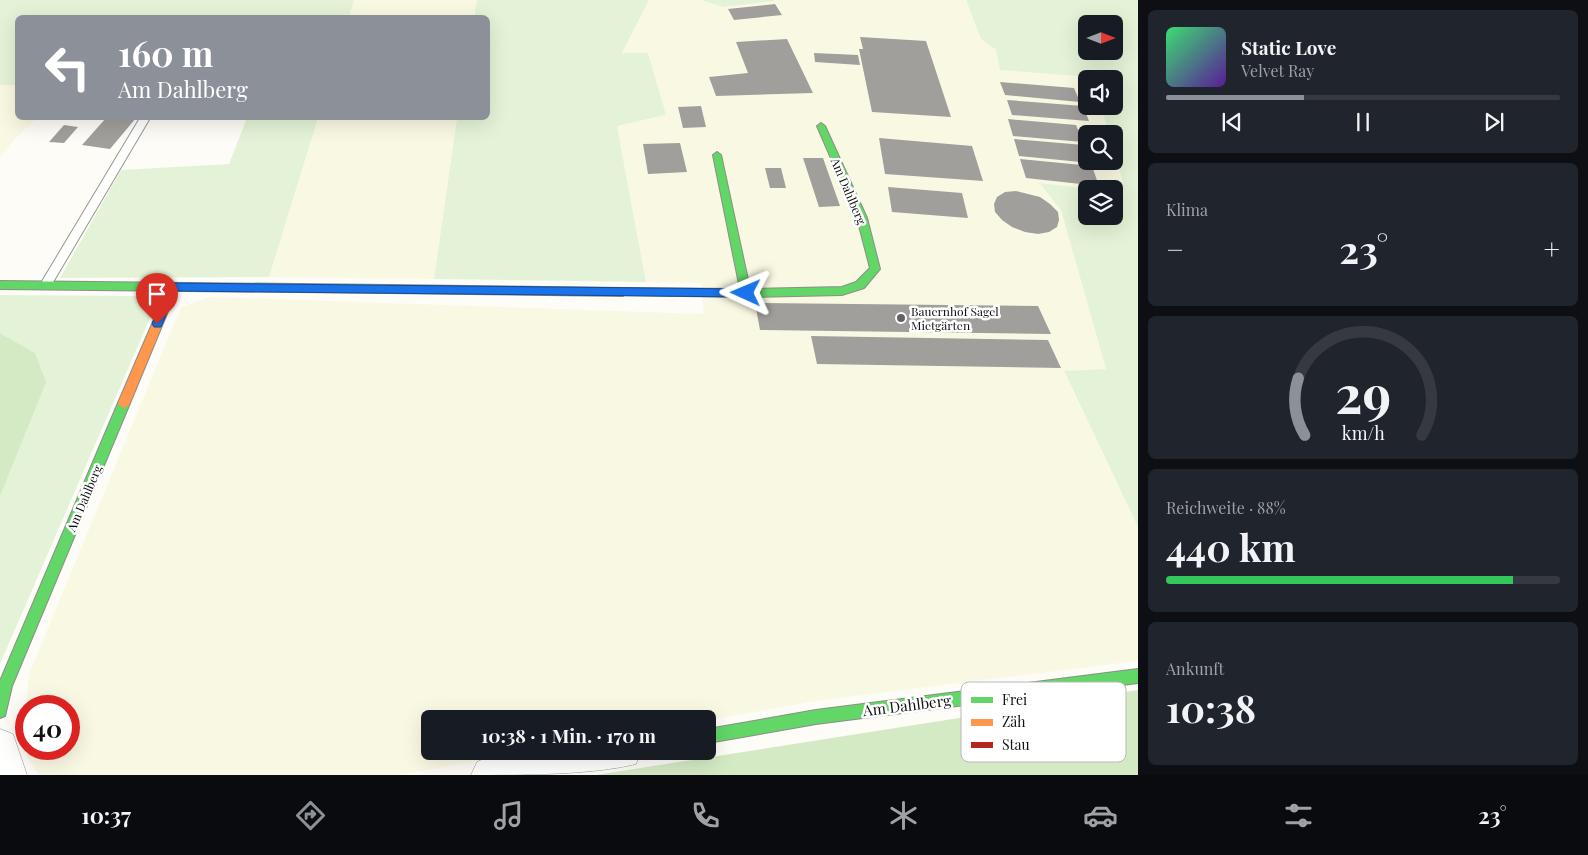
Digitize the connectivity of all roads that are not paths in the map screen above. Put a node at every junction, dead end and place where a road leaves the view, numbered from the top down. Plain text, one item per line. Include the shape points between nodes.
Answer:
1 (144, 120) edge
2 (822, 126) dead end
3 (717, 155) dead end
4 (0, 285) edge
5 (45, 286) junction
6 (173, 287) junction
7 (746, 293) junction
8 (1138, 676) edge
9 (1091, 682) edge
10 (961, 699) edge
11 (0, 711) edge
12 (716, 735) edge
13 (0, 747) edge
14 (573, 760) edge
15 (8, 775) edge
16 (490, 775) edge

1 - 5 lane
2 - 7 street, Am Dahlberg via 862,218 875,269 860,285 842,291
3 - 7 street
4 - 5 street, Am Dahlberg
5 - 6 street, Am Dahlberg
6 - 7 street, Am Dahlberg
6 - 11 street, Am Dahlberg via 5,686
8 - 9 street, Am Dahlberg
10 - 12 street, Am Dahlberg via 816,717
13 - 15 street
14 - 16 street

